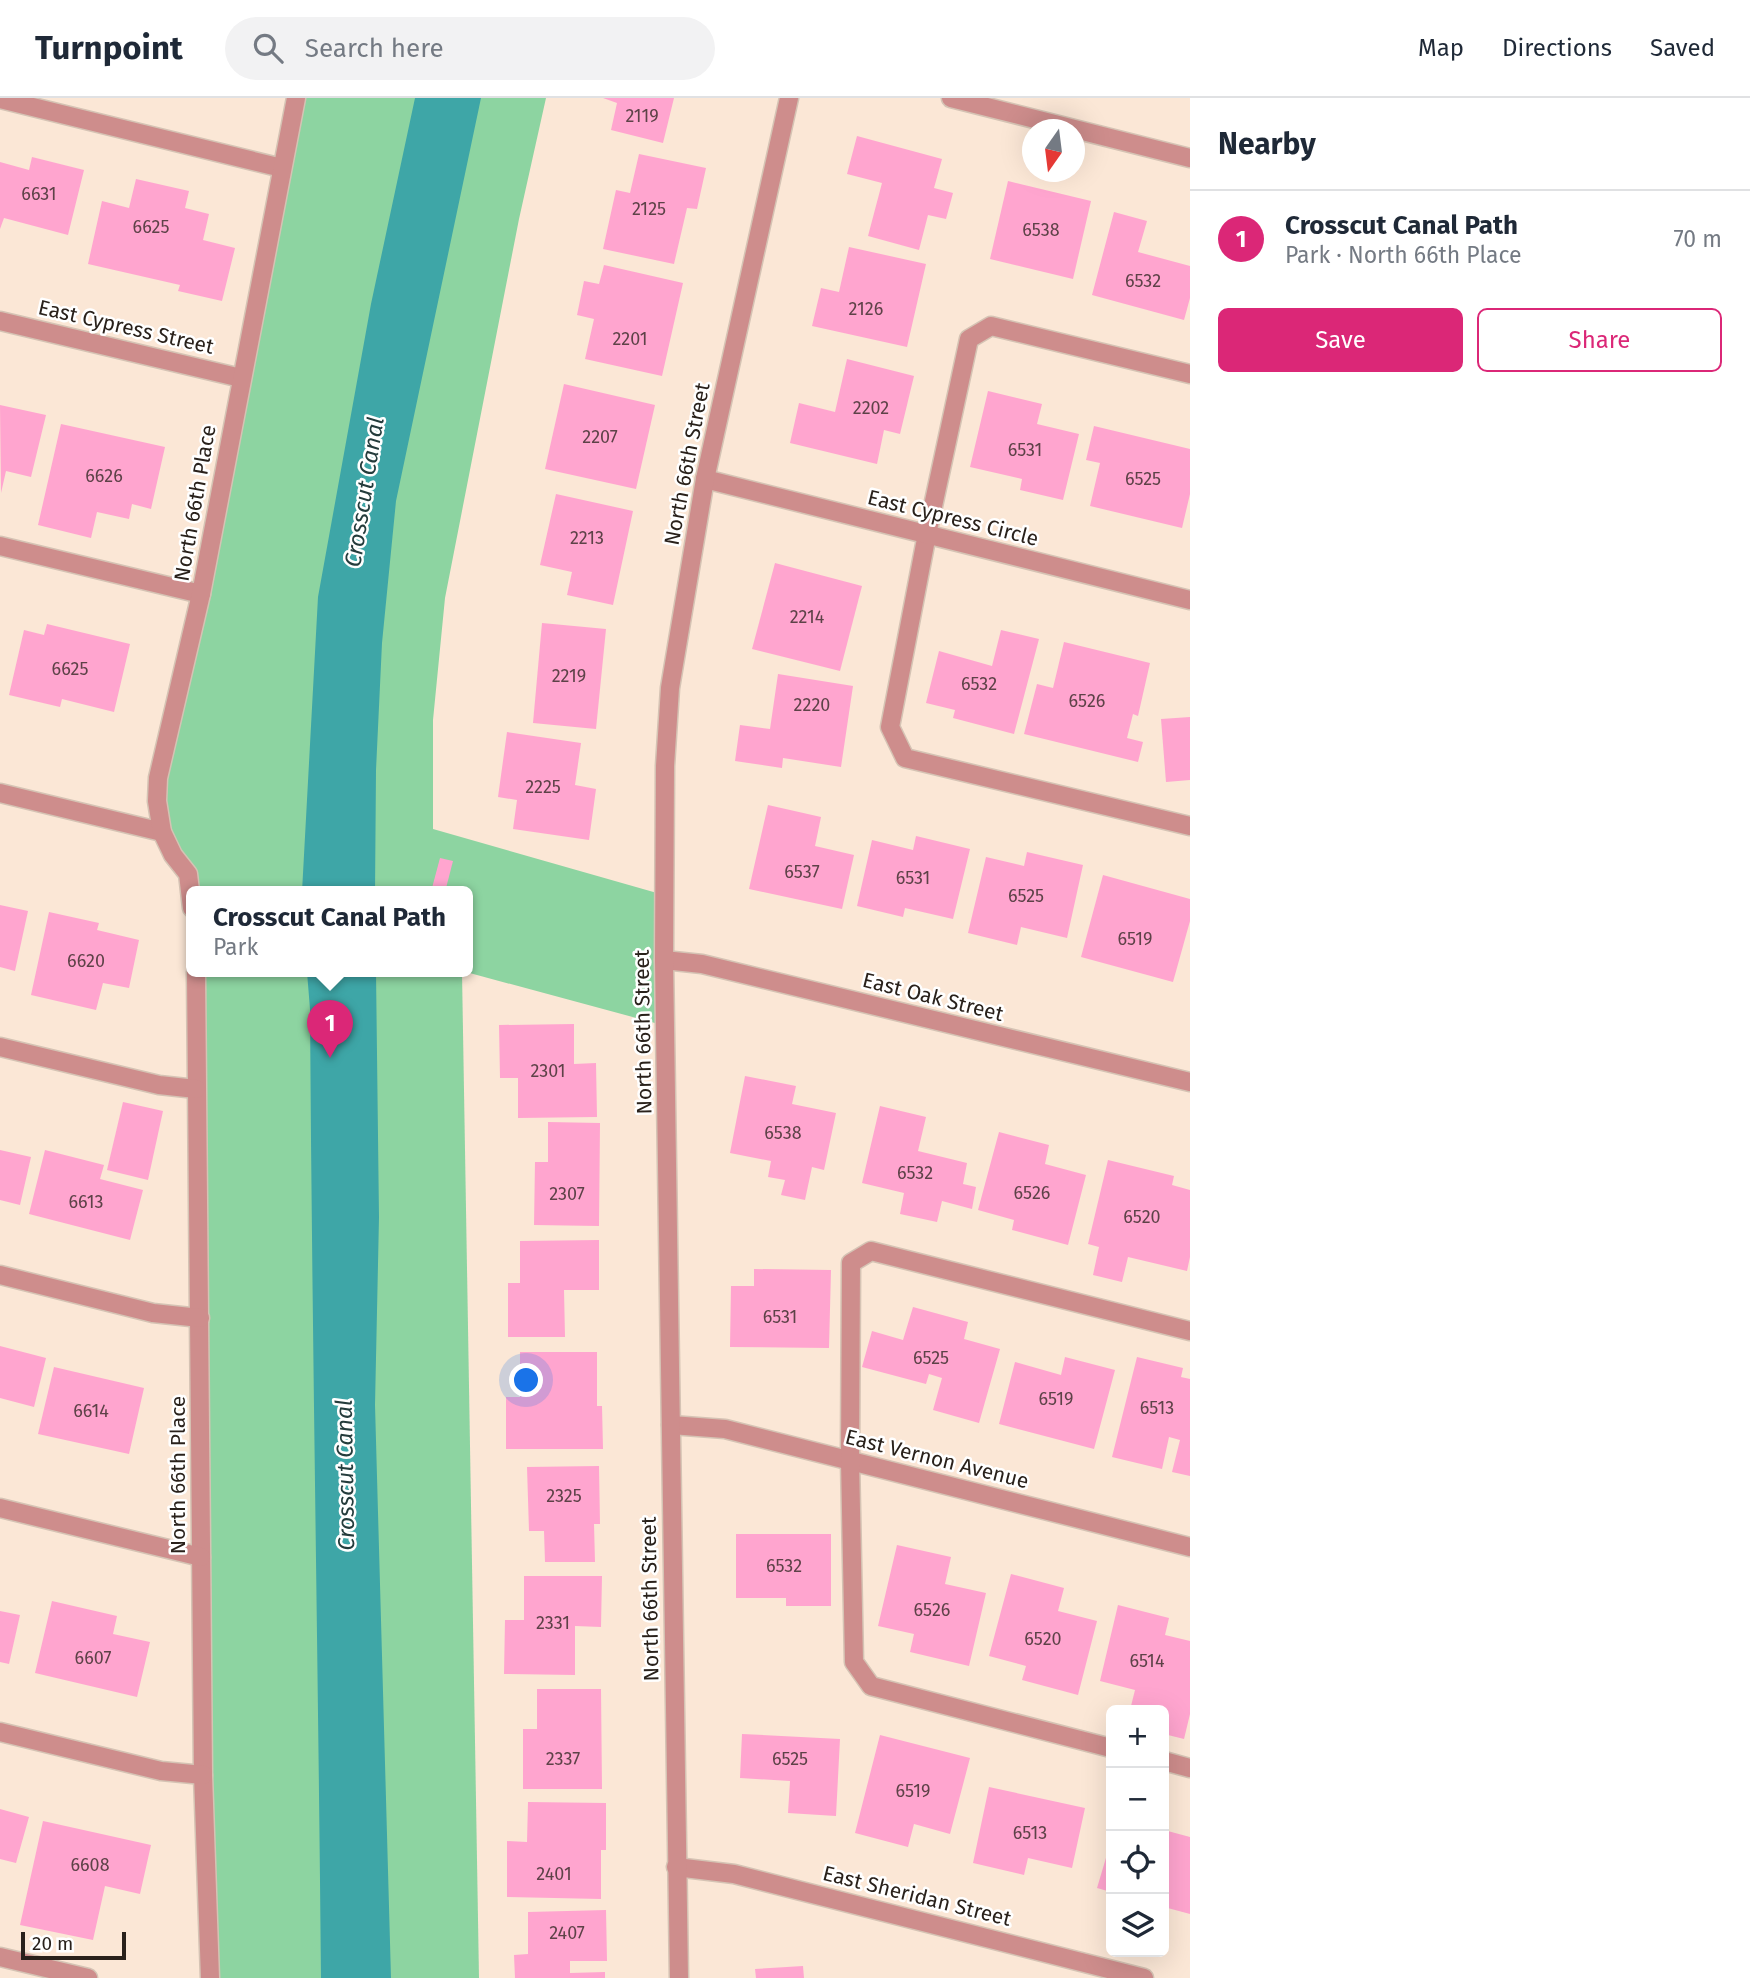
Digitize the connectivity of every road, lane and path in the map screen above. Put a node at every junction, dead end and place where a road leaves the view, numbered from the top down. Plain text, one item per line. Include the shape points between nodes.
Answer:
1 (296, 98) edge
2 (789, 98) edge
3 (951, 98) edge
4 (0, 99) edge
5 (1190, 158) edge
6 (282, 168) junction
7 (0, 321) edge
8 (1190, 374) edge
9 (241, 378) junction
10 (705, 479) junction
11 (927, 534) junction
12 (0, 546) edge
13 (201, 594) junction
14 (1190, 600) edge
15 (0, 793) edge
16 (1190, 826) edge
17 (162, 832) junction
18 (189, 886) edge
19 (664, 960) junction
20 (196, 977) edge
21 (0, 1047) edge
22 (1190, 1082) edge
23 (196, 1089) junction
24 (0, 1275) edge
25 (201, 1318) junction
26 (1190, 1331) edge
27 (671, 1425) junction
28 (850, 1460) junction
29 (0, 1508) edge
30 (1190, 1547) edge
31 (201, 1557) junction
32 (0, 1732) edge
33 (1106, 1747) edge
34 (1169, 1762) edge
35 (1190, 1768) edge
36 (203, 1775) junction
37 (676, 1867) junction
38 (0, 1957) edge
39 (88, 1978) edge
40 (210, 1978) edge
41 (678, 1978) edge
42 (1144, 1978) edge

1 - 6 street, North 66th Place
2 - 10 street, North 66th Street
3 - 5 street
4 - 6 street
6 - 9 street, North 66th Place
7 - 9 street, East Cypress Street
8 - 11 street via 990,326 969,339
9 - 13 street, North 66th Place
10 - 11 street, East Cypress Circle
10 - 19 street, North 66th Street via 670,688
11 - 14 street, East Cypress Circle
11 - 16 street via 890,727 905,758
12 - 13 street
13 - 17 street, North 66th Place via 158,778
15 - 17 street
17 - 18 street, North 66th Place via 188,874
19 - 22 street, East Oak Street via 708,966
19 - 27 street, North 66th Street
20 - 23 street, North 66th Place
21 - 23 street via 159,1085
23 - 25 street, North 66th Place
24 - 25 street via 153,1312
25 - 31 street, North 66th Place
26 - 28 street via 871,1251 851,1264
27 - 28 street, East Vernon Avenue via 725,1429
27 - 37 street, North 66th Street
28 - 30 street, East Vernon Avenue
28 - 33 street via 854,1662 871,1686
29 - 31 street
31 - 36 street, North 66th Place
32 - 36 street via 161,1771
34 - 35 street
36 - 40 street, North 66th Place
37 - 41 street, North 66th Street
37 - 42 street, East Sheridan Street via 734,1874
38 - 39 street

